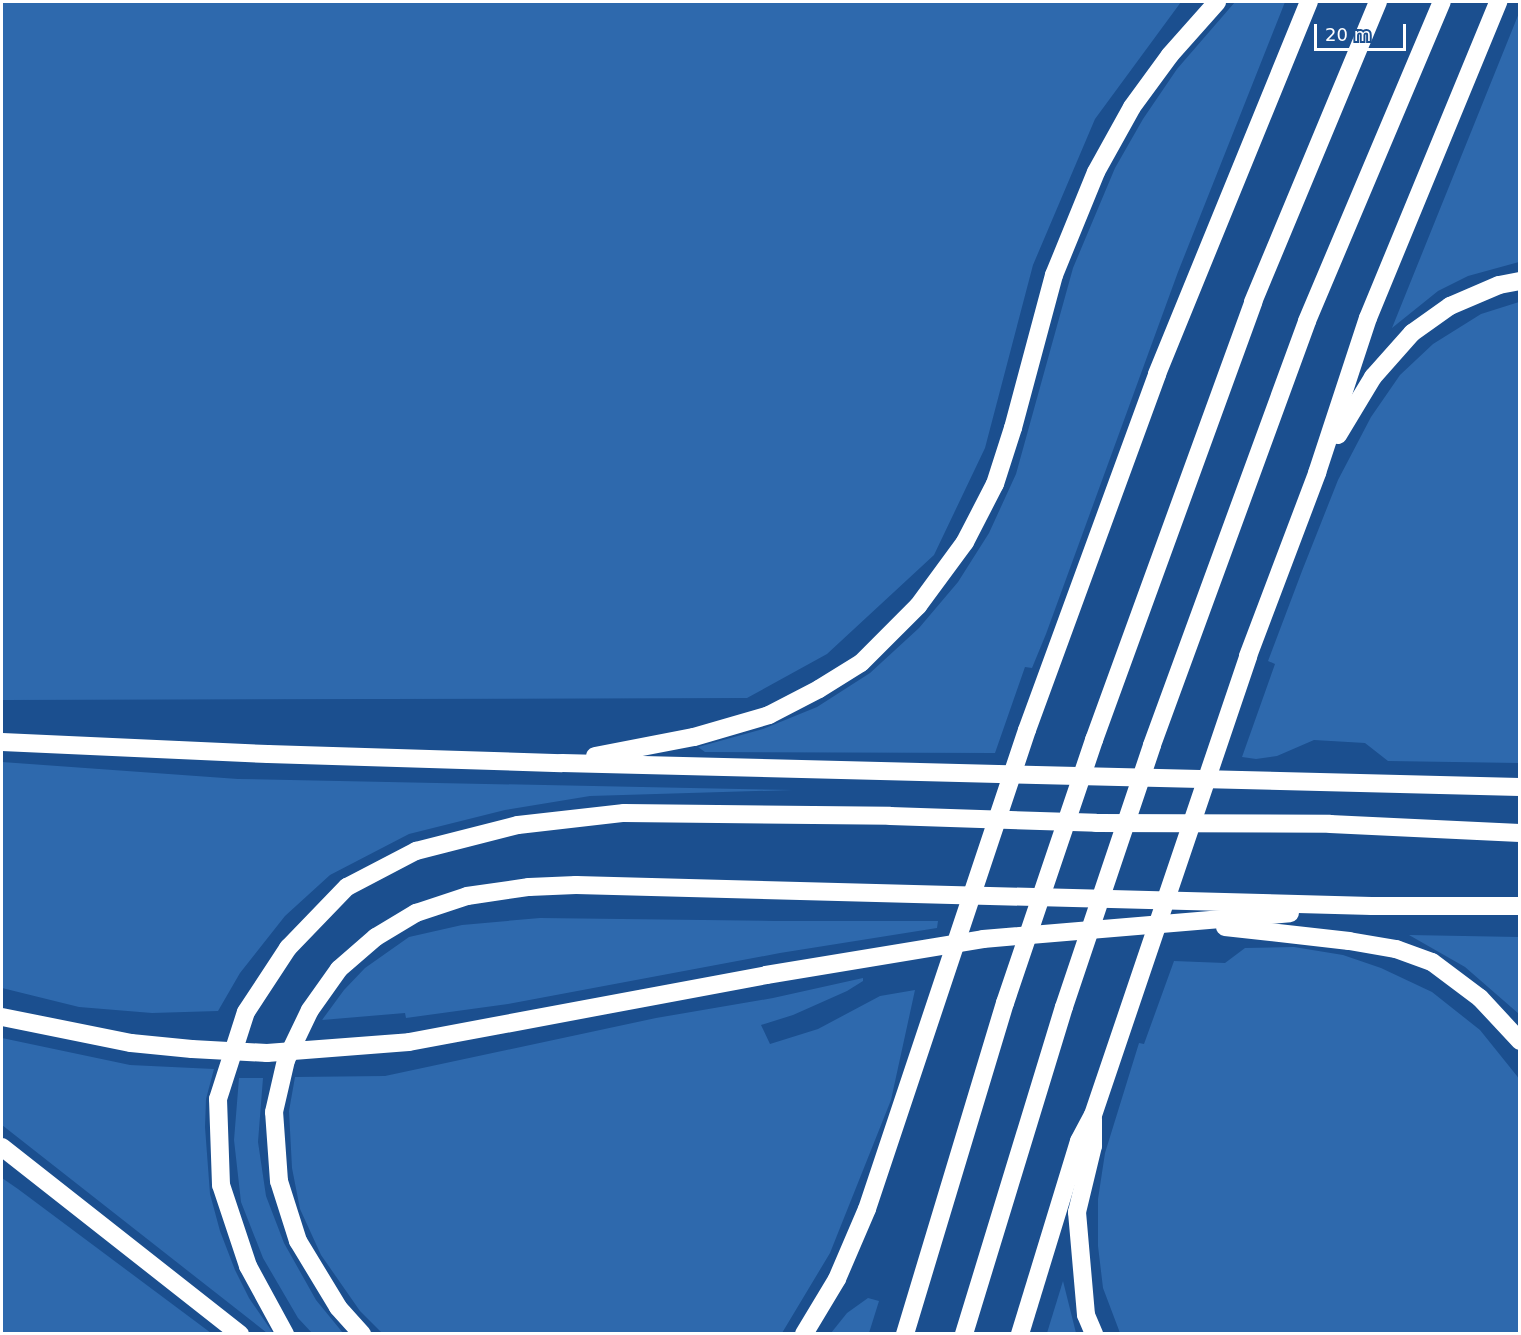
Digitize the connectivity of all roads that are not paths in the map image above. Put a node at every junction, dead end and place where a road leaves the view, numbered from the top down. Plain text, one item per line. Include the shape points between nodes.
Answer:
1 (1217, 2) edge
2 (1309, 2) edge
3 (1377, 2) edge
4 (1442, 2) edge
5 (1498, 2) edge
6 (1520, 281) edge
7 (1317, 473) junction
8 (2, 742) edge
9 (562, 763) junction
10 (1520, 787) edge
11 (1520, 833) edge
12 (1372, 906) junction
13 (1520, 906) edge
14 (1185, 923) junction
15 (2, 1017) edge
16 (1520, 1041) edge
17 (1093, 1114) junction
18 (2, 1147) edge
19 (240, 1334) edge
20 (285, 1334) edge
21 (362, 1334) edge
22 (804, 1334) edge
23 (905, 1334) edge
24 (964, 1334) edge
25 (1020, 1334) edge
26 (1095, 1334) edge

1 - 9 highway via 1132,108 1096,172 1054,275 995,484 965,542 918,606 861,663 769,715 694,737
2 - 22 highway via 1157,374 1027,730 867,1209 837,1279
3 - 23 highway via 1253,302 1094,740 1005,1003
4 - 24 highway via 1307,321 1152,745 1064,1007
5 - 7 highway via 1368,318
6 - 7 highway via 1499,285 1450,306 1412,333 1373,377
7 - 17 highway via 1248,657
8 - 9 highway
9 - 10 highway
11 - 20 highway via 1330,824 624,813 518,825 416,850 347,887 288,948 246,1012 218,1099 221,1185 248,1266
12 - 13 highway
12 - 14 highway
12 - 21 highway via 552,886 467,897 416,913 376,937 339,969 310,1010 286,1059 274,1112 279,1181 298,1241 338,1307
14 - 15 highway via 983,939 409,1042 267,1053 131,1043
14 - 16 highway via 1349,940 1396,949 1432,962 1480,998
17 - 25 highway via 1079,1141
17 - 26 highway via 1093,1146 1077,1212 1086,1315
18 - 19 highway

